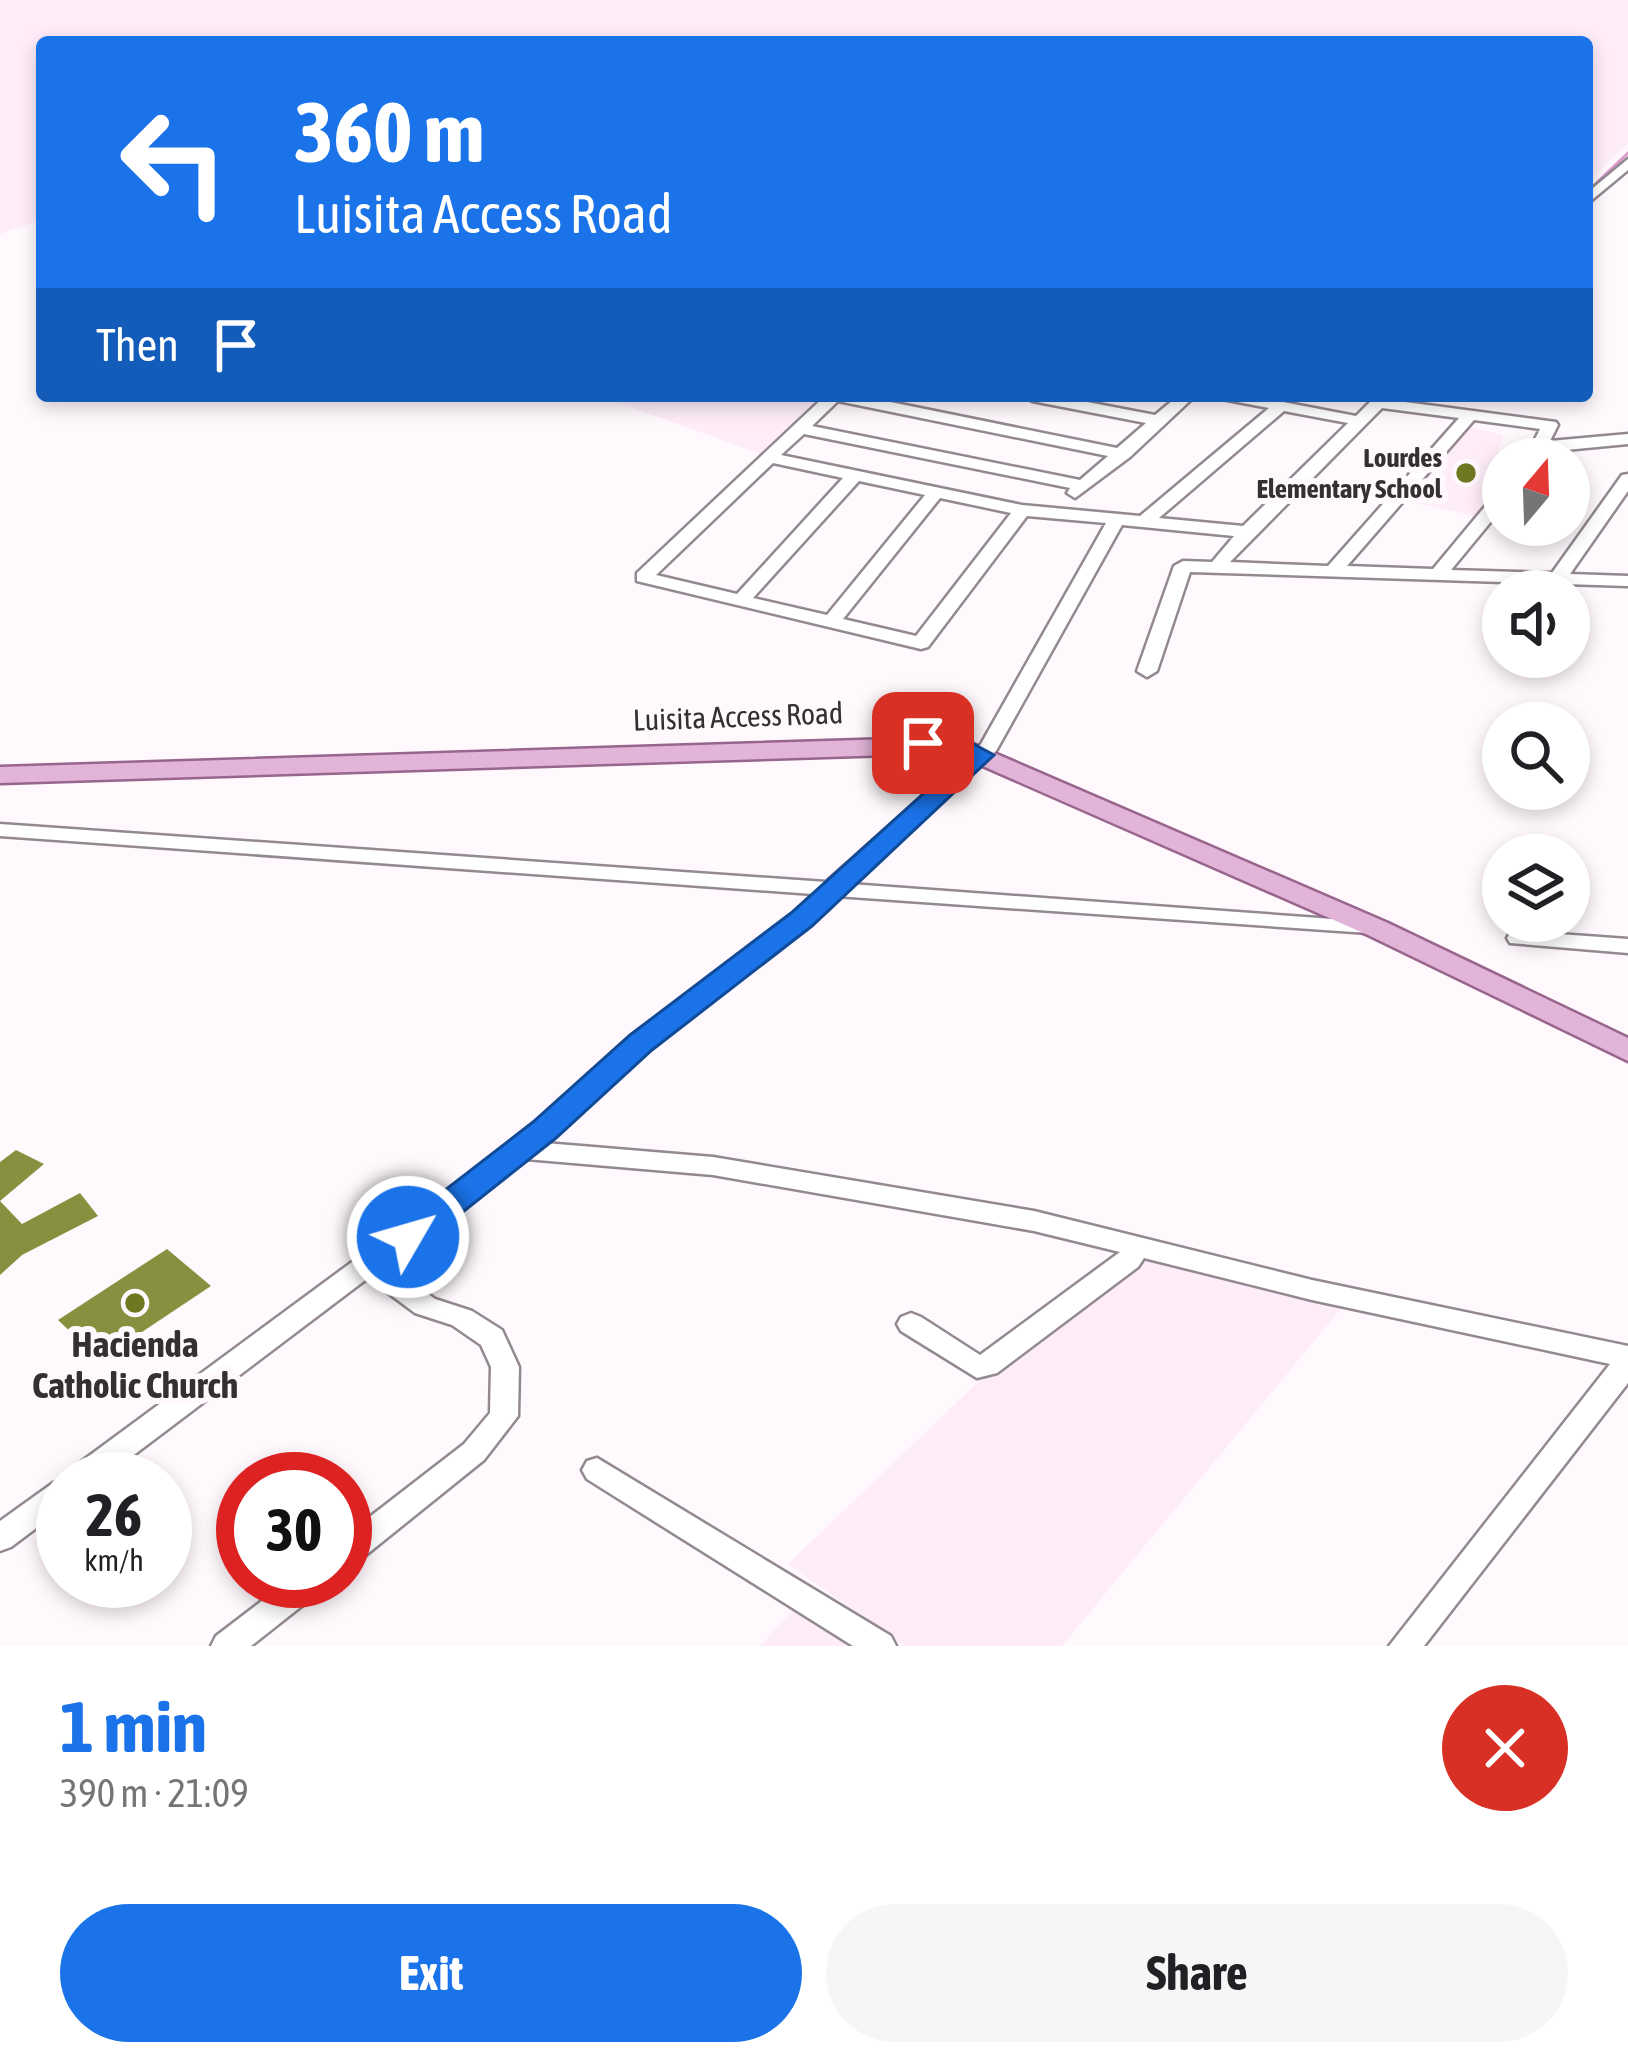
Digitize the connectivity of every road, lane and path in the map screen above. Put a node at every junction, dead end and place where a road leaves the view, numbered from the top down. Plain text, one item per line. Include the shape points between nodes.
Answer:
1 (1628, 163) edge
2 (1603, 185) junction
3 (1628, 190) edge
4 (1593, 194) edge
5 (829, 402) edge
6 (866, 402) edge
7 (1063, 402) edge
8 (1181, 402) edge
9 (1259, 402) edge
10 (1379, 402) edge
11 (1394, 402) edge
12 (1281, 406) junction
13 (1471, 414) junction
14 (1161, 421) junction
15 (1360, 421) junction
16 (800, 428) junction
17 (1544, 438) edge
18 (1628, 439) edge
19 (1590, 445) edge
20 (1124, 454) junction
21 (768, 457) junction
22 (855, 475) junction
23 (1628, 479) edge
24 (1083, 487) junction
25 (935, 493) junction
26 (1022, 510) junction
27 (1052, 513) junction
28 (1117, 519) junction
29 (1144, 521) junction
30 (1482, 521) edge
31 (1247, 532) junction
32 (1217, 567) junction
33 (1564, 570) edge
34 (1333, 571) junction
35 (1439, 573) junction
36 (1482, 576) edge
37 (1590, 580) edge
38 (1628, 581) edge
39 (741, 600) junction
40 (832, 621) junction
41 (1147, 671) dead end
42 (981, 755) junction
43 (0, 775) edge
44 (0, 830) edge
45 (831, 889) junction
46 (1378, 929) junction
47 (1573, 942) edge
48 (1628, 946) edge
49 (1628, 1051) edge
50 (521, 1150) junction
51 (1138, 1247) junction
52 (370, 1267) junction
53 (911, 1324) dead end
54 (1628, 1359) edge
55 (117, 1452) edge
56 (598, 1470) dead end
57 (36, 1512) edge
58 (372, 1533) edge
59 (0, 1538) edge
60 (276, 1608) edge
61 (227, 1646) edge
62 (880, 1646) edge
63 (1405, 1646) edge

1 - 2 street
2 - 3 street
2 - 4 street
5 - 16 street
6 - 20 street
7 - 14 street
8 - 14 street
9 - 12 street
10 - 15 street
11 - 13 street
12 - 15 street
12 - 29 street
13 - 17 street via 1550,425
13 - 34 street
14 - 20 street
15 - 31 street
16 - 21 street
16 - 24 street
18 - 19 street
20 - 24 street
21 - 22 street
21 - 39 street via 643,578
22 - 25 street
22 - 39 street
23 - 33 street
24 - 27 street
25 - 26 street
25 - 40 street
26 - 27 street
26 - 40 street via 921,643
27 - 28 street
28 - 29 street
28 - 42 street
29 - 31 street
30 - 35 street
31 - 32 street
32 - 34 street
32 - 41 street via 1180,567
34 - 35 street
35 - 36 street
37 - 38 street
39 - 40 street
42 - 43 main road, Luisita Access Road via 923,743
42 - 45 street
42 - 46 main road, Luisita Access Road
44 - 45 street
45 - 46 street
45 - 50 street
46 - 49 main road, Luisita Access Road
47 - 48 street
50 - 51 street via 797,1179
50 - 52 street
51 - 53 street via 987,1365
51 - 54 street
52 - 55 street
52 - 58 street via 425,1306 492,1338 505,1366 504,1416 475,1452
54 - 63 street
56 - 62 street
57 - 59 street
60 - 61 street

